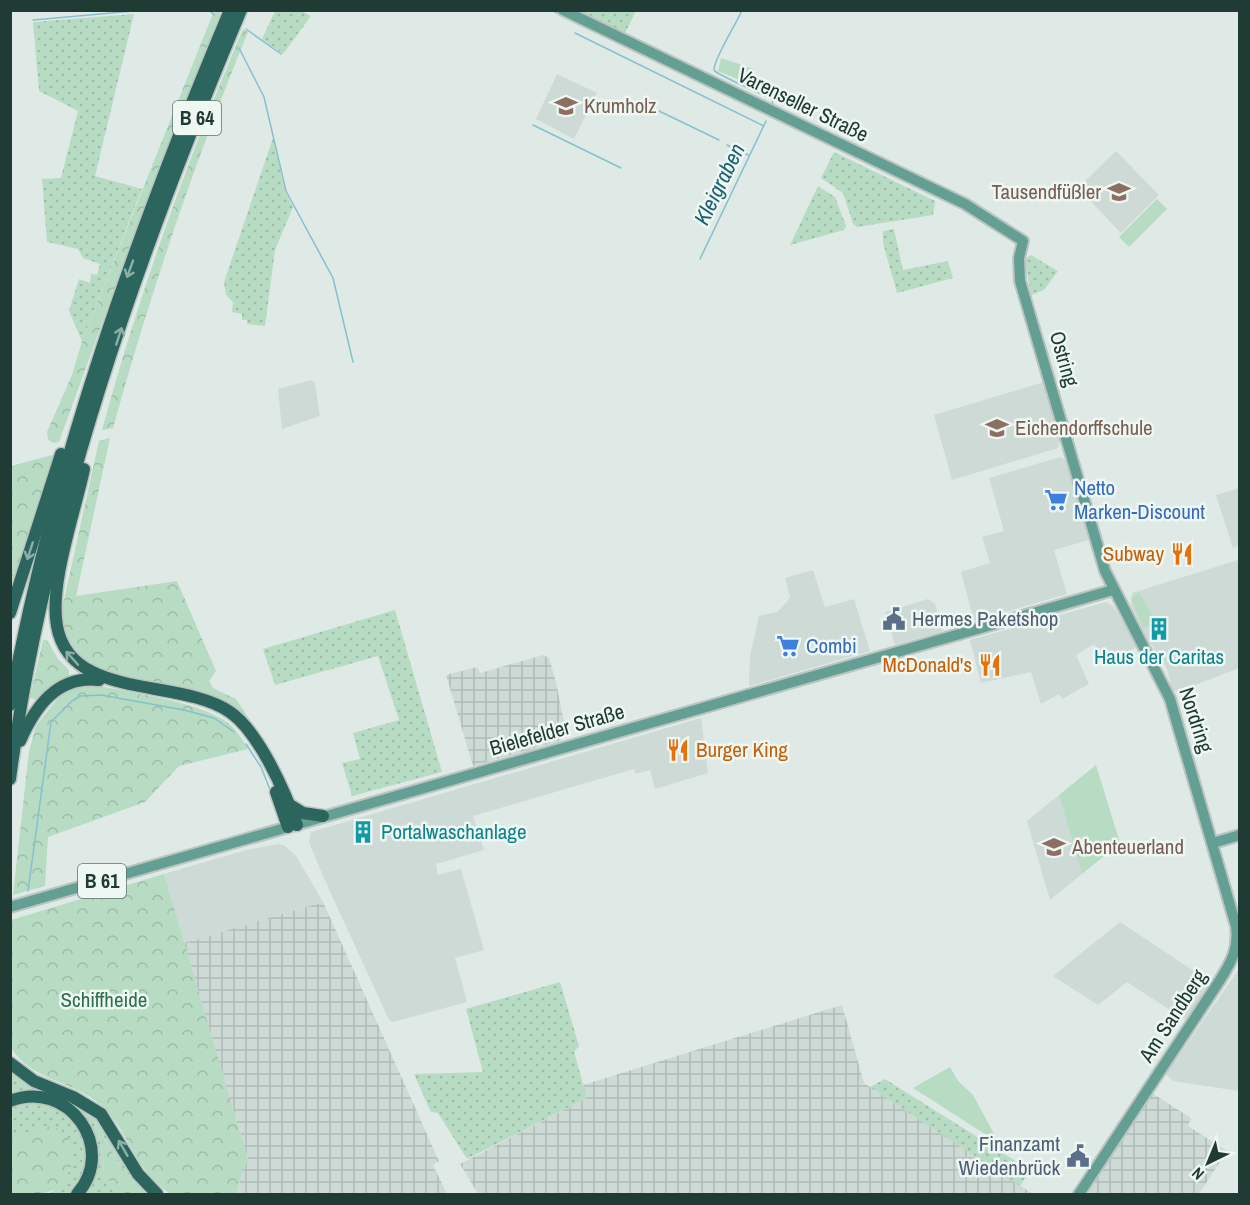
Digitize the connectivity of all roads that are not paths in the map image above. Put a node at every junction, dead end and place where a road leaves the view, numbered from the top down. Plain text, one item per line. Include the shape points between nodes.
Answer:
1 (230, 10) edge
2 (241, 10) edge
3 (563, 10) edge
4 (1023, 241) joint
5 (64, 492) junction
6 (1113, 590) junction
7 (10, 614) edge
8 (10, 705) edge
9 (13, 759) junction
10 (10, 779) edge
11 (290, 805) junction
12 (323, 816) junction
13 (292, 826) junction
14 (1239, 835) edge
15 (1213, 843) junction
16 (10, 907) edge
17 (10, 1063) edge
18 (10, 1101) edge
19 (77, 1194) edge
20 (157, 1194) edge
21 (1079, 1194) edge

1 -> 5 highway, B 64 via 168,164 66,440
5 -> 2 highway, B 64 via 177,170
3 - 4 main road, Varenseller Straße via 969,206
4 - 6 main road, Ostring via 1018,264 1020,281
5 -> 7 highway, B 64
5 - 8 highway, B 64 via 21,646
5 - 9 highway, B 64
11 -> 5 highway via 254,737 230,712 200,698 99,676 81,668 67,653 57,625 56,596
6 - 12 main road, Bielefelder Straße
6 - 15 main road, Nordring via 1166,688
9 - 10 highway, B 64
9 - 13 highway via 39,705 55,690 74,681 102,680 200,701 229,715 252,739
11 - 12 highway via 303,813
11 - 13 highway
12 - 13 main road, Bielefelder Straße
13 - 16 main road, Bielefelder Straße / B 61
14 - 15 main road
15 - 21 main road, Am Sandberg via 1236,926 1236,951
20 -> 17 highway via 138,1174 102,1114 34,1081
18 - 19 highway via 30,1096 51,1099 81,1120 90,1138 93,1159

